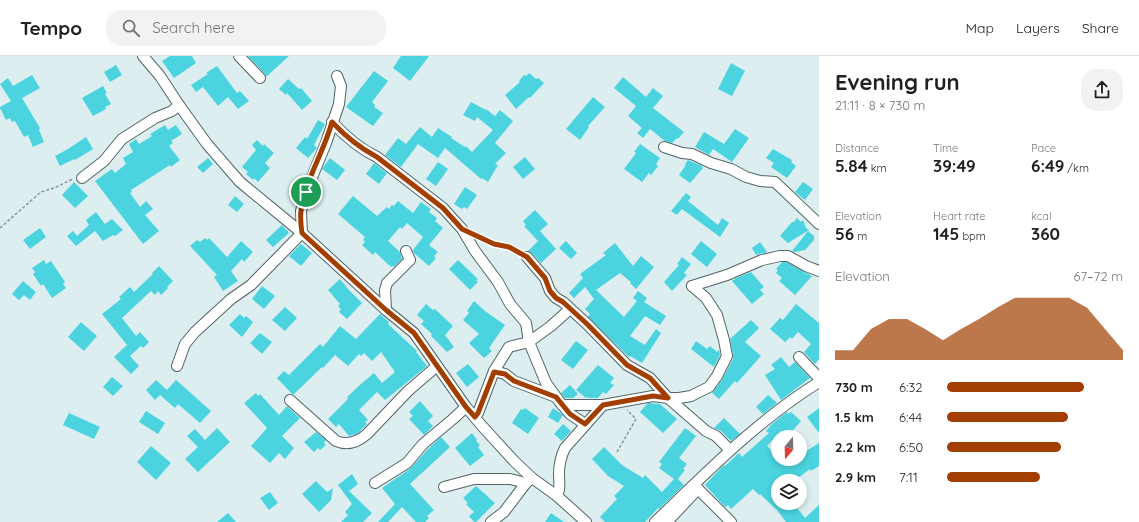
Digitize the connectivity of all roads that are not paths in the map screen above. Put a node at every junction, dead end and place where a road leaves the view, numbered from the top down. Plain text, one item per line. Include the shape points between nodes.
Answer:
1 (143, 56) edge
2 (238, 56) edge
3 (337, 76) dead end
4 (260, 78) dead end
5 (179, 105) junction
6 (332, 122) junction
7 (664, 147) dead end
8 (82, 178) road end
9 (819, 224) edge
10 (302, 233) junction
11 (406, 251) dead end
12 (527, 257) road end
13 (819, 271) edge
14 (570, 309) junction
15 (386, 310) junction
16 (529, 342) junction
17 (799, 357) dead end
18 (177, 366) dead end
19 (437, 366) junction
20 (494, 372) junction
21 (819, 378) edge
22 (819, 382) edge
23 (668, 398) junction
24 (290, 400) dead end
25 (559, 401) junction
26 (608, 404) junction
27 (466, 407) junction
28 (475, 417) junction
29 (585, 424) junction
30 (730, 450) junction
31 (529, 480) junction
32 (375, 483) dead end
33 (444, 487) dead end
34 (696, 487) junction
35 (557, 496) junction
36 (491, 522) edge
37 (586, 522) edge
38 (655, 522) edge
39 (666, 522) edge
40 (731, 522) edge

1 - 5 street
2 - 4 street
3 - 6 street via 341,86 339,104
5 - 8 street via 122,139 104,161
5 - 10 street via 240,182
6 - 10 street via 306,192 301,211
6 - 16 street via 342,133 377,157 451,216 498,282 510,304 526,323
7 - 9 street via 692,154 746,177 775,182
10 - 15 street
10 - 18 street via 251,285 231,299 195,332 183,348
11 - 15 street via 410,260 387,283
12 - 14 street via 545,278 550,291
13 - 23 street via 788,256 780,256 762,260 728,275 692,286 706,298 716,315 726,356 709,387 691,396
14 - 16 street
14 - 23 street via 623,361 650,378
15 - 19 street via 414,333
16 - 20 street via 509,347
16 - 25 street via 546,383
17 - 21 street
19 - 24 street via 408,391 367,434 351,444 336,441
19 - 27 street
20 - 25 street via 505,374 514,381
20 - 28 street
22 - 30 street via 796,396
23 - 26 street via 653,396
23 - 30 street
25 - 26 street
25 - 29 street via 570,414
26 - 29 street
27 - 28 street
27 - 32 street via 423,444 407,463
28 - 31 street
29 - 35 street via 561,456 560,490
30 - 34 street
31 - 33 street via 474,478
31 - 35 street
31 - 36 street via 504,512
34 - 38 street
34 - 39 street
34 - 40 street
35 - 37 street

